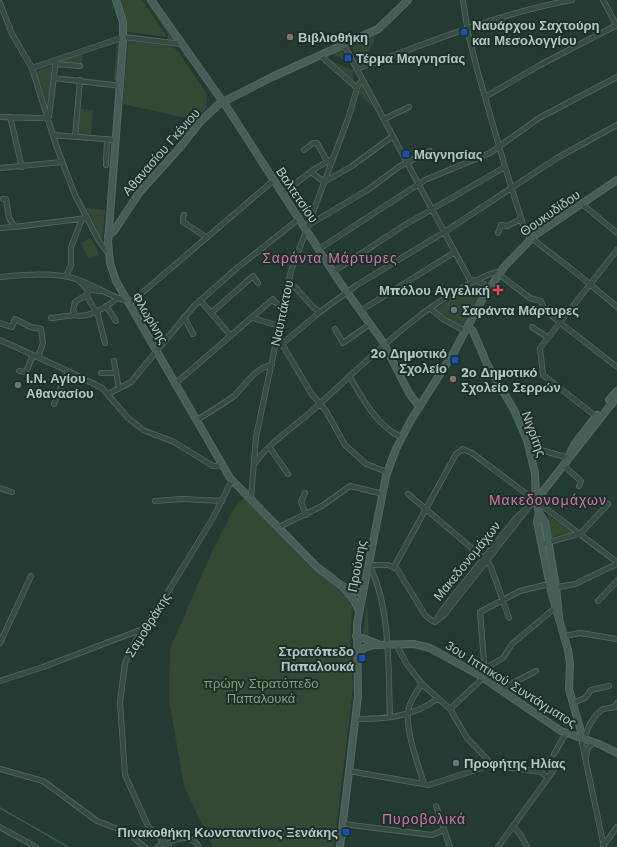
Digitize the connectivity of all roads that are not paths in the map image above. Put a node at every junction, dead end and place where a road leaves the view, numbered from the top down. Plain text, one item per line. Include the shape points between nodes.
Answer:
1 (116, 0) edge
2 (151, 0) edge
3 (408, 0) edge
4 (463, 0) edge
5 (572, 0) edge
6 (603, 0) edge
7 (0, 3) edge
8 (615, 18) edge
9 (617, 25) edge
10 (467, 28) junction
11 (124, 37) junction
12 (181, 44) junction
13 (344, 45) junction
14 (321, 56) junction
15 (55, 62) junction
16 (80, 66) dead end
17 (32, 68) junction
18 (356, 68) junction
19 (617, 77) edge
20 (54, 78) junction
21 (80, 80) junction
22 (363, 80) junction
23 (120, 86) junction
24 (357, 88) junction
25 (485, 97) junction
26 (223, 102) junction
27 (409, 107) dead end
28 (0, 117) edge
29 (10, 117) junction
30 (48, 117) junction
31 (384, 119) junction
32 (617, 125) edge
33 (53, 135) junction
34 (393, 136) junction
35 (75, 137) junction
36 (107, 139) junction
37 (116, 140) junction
38 (499, 147) junction
39 (304, 150) dead end
40 (430, 151) dead end
41 (332, 159) junction
42 (326, 161) junction
43 (62, 162) junction
44 (407, 162) junction
45 (106, 165) dead end
46 (22, 167) junction
47 (505, 167) junction
48 (0, 168) edge
49 (311, 172) junction
50 (274, 180) junction
51 (617, 180) edge
52 (323, 181) junction
53 (419, 185) junction
54 (511, 188) junction
55 (283, 193) junction
56 (2, 199) dead end
57 (582, 204) junction
58 (432, 208) junction
59 (184, 215) dead end
60 (84, 218) junction
61 (300, 218) junction
62 (521, 220) junction
63 (15, 227) junction
64 (306, 227) junction
65 (0, 228) edge
66 (444, 231) junction
67 (498, 233) dead end
68 (617, 233) edge
69 (108, 236) junction
70 (206, 237) junction
71 (530, 239) junction
72 (319, 249) junction
73 (617, 250) edge
74 (455, 252) junction
75 (108, 253) junction
76 (333, 272) junction
77 (498, 273) junction
78 (0, 276) edge
79 (66, 276) junction
80 (78, 280) junction
81 (472, 281) junction
82 (258, 283) dead end
83 (590, 285) junction
84 (288, 286) junction
85 (102, 291) junction
86 (488, 291) junction
87 (88, 292) junction
88 (346, 292) junction
89 (117, 298) junction
90 (200, 300) junction
91 (128, 303) junction
92 (106, 306) junction
93 (617, 307) edge
94 (283, 308) junction
95 (431, 309) junction
96 (95, 311) junction
97 (360, 311) junction
98 (476, 311) joint
99 (320, 312) junction
100 (211, 313) junction
101 (75, 315) junction
102 (184, 317) junction
103 (51, 318) dead end
104 (253, 318) junction
105 (116, 321) dead end
106 (560, 322) junction
107 (0, 323) edge
108 (370, 324) junction
109 (279, 326) junction
110 (532, 326) dead end
111 (467, 328) junction
112 (335, 329) dead end
113 (193, 334) dead end
114 (231, 336) junction
115 (547, 337) junction
116 (0, 340) edge
117 (276, 340) junction
118 (105, 343) dead end
119 (282, 344) junction
120 (385, 345) junction
121 (157, 350) junction
122 (36, 356) junction
123 (114, 361) dead end
124 (272, 365) junction
125 (617, 367) edge
126 (19, 371) dead end
127 (68, 371) junction
128 (101, 373) dead end
129 (116, 373) junction
130 (350, 377) junction
131 (176, 383) junction
132 (119, 389) junction
133 (617, 391) edge
134 (108, 394) junction
135 (617, 397) edge
136 (54, 404) dead end
137 (320, 404) junction
138 (419, 406) junction
139 (598, 418) junction
140 (197, 420) junction
141 (401, 437) junction
142 (530, 447) junction
143 (270, 448) junction
144 (570, 457) junction
145 (255, 463) junction
146 (223, 465) junction
147 (563, 465) junction
148 (387, 472) junction
149 (288, 474) dead end
150 (232, 480) junction
151 (579, 486) dead end
152 (0, 488) edge
153 (12, 492) dead end
154 (305, 493) dead end
155 (383, 494) junction
156 (408, 494) dead end
157 (250, 498) junction
158 (536, 500) junction
159 (155, 501) dead end
160 (222, 501) junction
161 (608, 504) dead end
162 (426, 509) junction
163 (539, 513) junction
164 (306, 514) junction
165 (279, 527) junction
166 (580, 534) junction
167 (548, 543) junction
168 (541, 544) junction
169 (486, 560) junction
170 (617, 563) edge
171 (369, 565) junction
172 (394, 567) junction
173 (31, 576) dead end
174 (617, 581) edge
175 (342, 586) junction
176 (553, 586) junction
177 (363, 594) junction
178 (503, 600) junction
179 (598, 600) dead end
180 (556, 607) junction
181 (358, 613) junction
182 (559, 617) junction
183 (509, 618) dead end
184 (144, 629) junction
185 (131, 634) junction
186 (356, 636) junction
187 (565, 636) junction
188 (617, 638) edge
189 (136, 640) junction
190 (0, 643) edge
191 (380, 644) junction
192 (387, 644) junction
193 (396, 644) junction
194 (357, 656) junction
195 (536, 671) dead end
196 (481, 674) junction
197 (0, 682) edge
198 (422, 684) junction
199 (609, 686) dead end
200 (502, 691) junction
201 (437, 699) junction
202 (572, 703) junction
203 (617, 703) edge
204 (450, 709) junction
205 (408, 714) junction
206 (390, 717) junction
207 (356, 719) junction
208 (566, 733) junction
209 (583, 739) junction
210 (593, 742) junction
211 (617, 753) edge
212 (554, 754) dead end
213 (586, 762) junction
214 (491, 765) junction
215 (556, 765) dead end
216 (0, 769) edge
217 (349, 771) junction
218 (548, 778) junction
219 (424, 784) junction
220 (436, 806) dead end
221 (343, 824) junction
222 (513, 826) junction
223 (0, 827) edge
224 (617, 827) edge
225 (444, 830) junction
226 (166, 845) edge
227 (603, 846) edge
228 (36, 847) edge
229 (145, 847) edge
230 (158, 847) edge
231 (199, 847) edge
232 (340, 847) edge
233 (450, 847) edge
234 (498, 847) edge
235 (527, 847) edge

1 - 11 street, Φλωρίνης
2 - 12 street, Βαλτετσίου
3 - 13 street, Αθανασίου Γκένιου via 380,27
4 - 10 street
5 - 10 street via 519,11
6 - 8 street
7 - 17 street via 12,34
8 - 9 street
9 - 25 street
10 - 18 street via 362,68
10 - 25 street
11 - 12 street
11 - 15 street
11 - 23 street, Φλωρίνης
12 - 26 street, Βαλτετσίου
13 - 14 street, Αθανασίου Γκένιου
13 - 18 street
14 - 24 street
14 - 26 street, Αθανασίου Γκένιου
15 - 16 street
15 - 17 street
15 - 20 street
17 - 30 street
18 - 22 street
19 - 38 street via 539,118
20 - 21 street
20 - 30 street
21 - 23 street
21 - 35 street
22 - 24 street, Ναυπάκτου
22 - 31 street
23 - 37 street, Φλωρίνης
24 - 41 street, Ναυπάκτου
25 - 38 street
26 - 50 street, Βαλτετσίου
26 - 69 street, Αθανασίου Γκένιου via 200,122 131,203 116,229
27 - 31 street
28 - 29 street
29 - 30 street
29 - 46 street
30 - 33 street
31 - 34 street
32 - 54 street via 557,158
33 - 35 street
33 - 43 street
34 - 44 street
34 - 52 street via 348,168
35 - 36 street
36 - 37 street
36 - 45 street
37 - 69 street, Φλωρίνης
38 - 47 street
38 - 53 street
39 - 42 street via 317,143
40 - 44 street
41 - 42 street
41 - 52 street, Ναυπάκτου
42 - 49 street
43 - 46 street
43 - 60 street
44 - 53 street
44 - 64 street via 363,193
46 - 48 street
47 - 54 street
47 - 58 street
49 - 52 street
49 - 55 street
50 - 55 street, Βαλτετσίου
50 - 70 street
51 - 57 street, Θουκυδίδου
52 - 64 street, Ναυπάκτου
53 - 58 street
53 - 72 street
54 - 62 street
54 - 66 street
55 - 61 street, Βαλτετσίου
56 - 63 street via 6,200 9,218
57 - 68 street
57 - 71 street, Θουκυδίδου
58 - 66 street
58 - 76 street
59 - 70 street via 184,222
60 - 63 street
60 - 75 street
60 - 79 street via 71,247 70,265
61 - 64 street, Βαλτετσίου
61 - 90 street
62 - 67 street via 507,226 502,225
62 - 71 street
63 - 65 street
64 - 72 street, Βαλτετσίου
64 - 84 street, Ναυπάκτου
66 - 74 street
66 - 88 street
69 - 75 street, Φλωρίνης
70 - 91 street
71 - 77 street, Θουκυδίδου
71 - 83 street
72 - 76 street, Βαλτετσίου
73 - 83 street
74 - 81 street
74 - 97 street
75 - 91 street, Φλωρίνης via 114,276
76 - 88 street, Βαλτετσίου
77 - 81 street
77 - 86 street, Θουκυδίδου
77 - 106 street via 530,298 541,301 544,309
78 - 79 street
79 - 80 street
80 - 85 street
80 - 87 street
81 - 86 street via 484,284
81 - 95 street
82 - 100 street via 253,276
83 - 93 street
83 - 106 street
84 - 94 street, Ναυπάκτου
84 - 99 street via 295,287 312,307
85 - 87 street
85 - 89 street
86 - 98 street, Θουκυδίδου
87 - 96 street
87 - 101 street via 75,302
88 - 97 street, Βαλτετσίου
88 - 99 street
89 - 91 street
89 - 92 street
90 - 100 street
90 - 102 street
91 - 121 street, Φλωρίνης
92 - 96 street
92 - 105 street
94 - 104 street via 272,299
94 - 109 street, Ναυπάκτου
95 - 111 street via 443,319
95 - 120 street
96 - 101 street via 82,316
96 - 118 street
97 - 108 street, Βαλτετσίου
98 - 111 street, Προύσης
99 - 119 street
100 - 114 street
101 - 103 street
102 - 113 street
102 - 121 street
104 - 109 street
104 - 114 street
106 - 115 street
106 - 125 street
107 - 122 street via 12,328 15,319 41,329 42,343
108 - 112 street via 343,343
108 - 120 street, Βαλτετσίου
109 - 117 street, Ναυπάκτου
110 - 115 street
111 - 138 street, Προύσης
111 - 142 street, Νιγρίτης via 473,331
114 - 131 street
115 - 139 street via 540,348 543,375
116 - 122 street
117 - 119 street
117 - 124 street, Ναυπάκτου
119 - 137 street
120 - 130 street
120 - 138 street, Βαλτετσίου via 409,393
121 - 131 street, Φλωρίνης
121 - 132 street via 133,381
122 - 126 street via 26,372
122 - 127 street
123 - 129 street
124 - 140 street via 252,375 232,397
124 - 145 street, Ναυπάκτου via 256,437
127 - 134 street
127 - 136 street
128 - 129 street
129 - 132 street
130 - 137 street
130 - 141 street via 376,418
131 - 140 street, Φλωρίνης
132 - 134 street
133 - 139 street
134 - 146 street via 123,413 140,428 174,442 213,466
135 - 139 street
137 - 143 street
137 - 148 street via 350,450 369,466
138 - 141 street, Προύσης
139 - 144 street via 572,447
140 - 146 street, Φλωρίνης
141 - 148 street, Προύσης
142 - 144 street
142 - 158 street, Νιγρίτης via 535,473
143 - 145 street
143 - 149 street
144 - 147 street
145 - 157 street, Ναυπάκτου
146 - 150 street, Φλωρίνης
147 - 151 street via 581,481
147 - 158 street
148 - 155 street, Προύσης
150 - 157 street, Φλωρίνης
150 - 160 street, Σαμοθράκης
152 - 153 street
154 - 164 street via 301,502
155 - 164 street via 351,486
155 - 171 street, Προύσης
156 - 162 street
157 - 165 street, Φλωρίνης
158 - 162 street via 470,451 463,449 458,451
158 - 163 street, Νιγρίτης
158 - 166 street
158 - 169 street
159 - 160 street
160 - 184 street, Σαμοθράκης
161 - 166 street
162 - 169 street
162 - 172 street
163 - 167 street, Νιγρίτης via 545,522
163 - 168 street, Νιγρίτης via 537,522
164 - 165 street
165 - 175 street, Φλωρίνης via 314,564
166 - 167 street
166 - 170 street
167 - 168 street
167 - 176 street, Νιγρίτης
168 - 176 street, Νιγρίτης
169 - 172 street via 444,615 435,622 426,616 402,575
169 - 178 street
170 - 176 street via 575,584
171 - 172 street via 384,564
171 - 177 street, Προύσης
171 - 192 street via 378,586
173 - 190 street
174 - 179 street
175 - 177 street, Φλωρίνης
175 - 181 street, Φλωρίνης via 354,600
176 - 178 street via 543,585 520,591
176 - 180 street, Νιγρίτης
176 - 182 street, Νιγρίτης
177 - 181 street, Προύσης
178 - 183 street
178 - 196 street via 480,612 484,658
180 - 182 street, Νιγρίτης
180 - 196 street via 512,644 503,658
181 - 186 street, Προύσης
182 - 187 street, Νιγρίτης
184 - 185 street
184 - 189 street, Σαμοθράκης
185 - 189 street
185 - 197 street
186 - 191 street
186 - 194 street, Προύσης
187 - 188 street via 580,633
187 - 202 street, Νιγρίτης
189 - 226 street, Σαμοθράκης via 126,659 121,698 125,773 148,826
191 - 192 street, 3ου Ιππικού Συντάγματος
191 - 194 street via 364,648
192 - 193 street, 3ου Ιππικού Συντάγματος
192 - 206 street
193 - 196 street, 3ου Ιππικού Συντάγματος via 430,648
193 - 198 street
194 - 207 street, Προύσης
195 - 200 street
196 - 200 street, 3ου Ιππικού Συντάγματος
196 - 204 street
198 - 201 street
198 - 205 street via 410,704
199 - 202 street via 591,690 585,698
200 - 208 street, 3ου Ιππικού Συντάγματος
201 - 204 street
201 - 205 street
202 - 209 street, Νιγρίτης
203 - 209 street via 615,707 599,713
204 - 214 street via 467,738
205 - 206 street
205 - 219 street
206 - 207 street
207 - 217 street, Προύσης
208 - 209 street, 3ου Ιππικού Συντάγματος
208 - 212 street
209 - 210 street, 3ου Ιππικού Συντάγματος
209 - 213 street via 582,747
210 - 211 street, 3ου Ιππικού Συντάγματος
210 - 213 street via 586,752
213 - 227 street
214 - 218 street via 541,772
214 - 219 street via 434,784
215 - 218 street
216 - 229 street via 43,781 97,821 126,832
217 - 219 street
217 - 221 street, Προύσης
218 - 222 street
220 - 225 street
221 - 225 street via 432,835
221 - 232 street, Προύσης
222 - 234 street
222 - 235 street
223 - 228 street
224 - 227 street
225 - 233 street
226 - 230 street
226 - 231 street via 185,838

